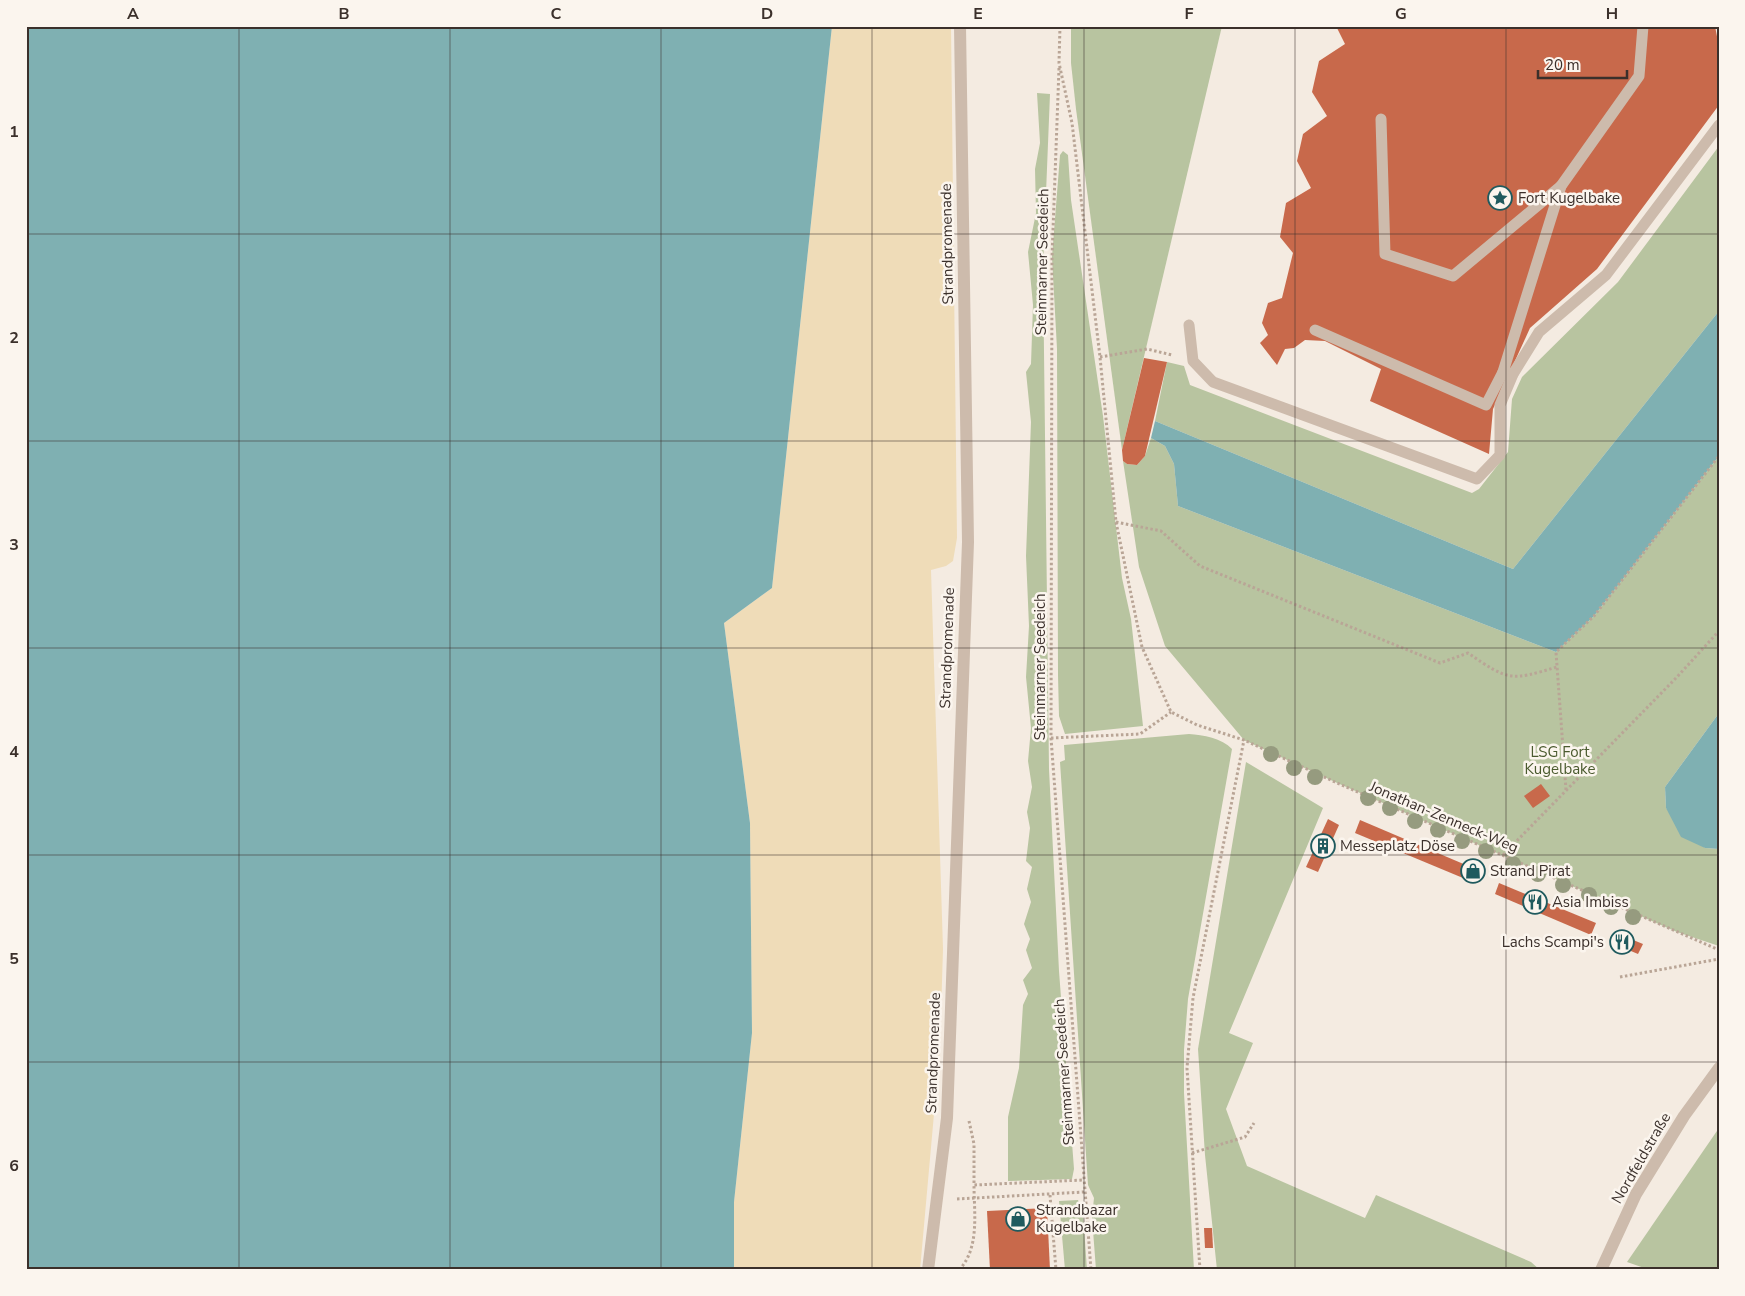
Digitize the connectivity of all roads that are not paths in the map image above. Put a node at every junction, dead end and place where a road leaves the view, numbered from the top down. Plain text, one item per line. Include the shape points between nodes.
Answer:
1 (960, 26) edge
2 (1644, 26) edge
3 (1381, 119) dead end
4 (1719, 125) edge
5 (1561, 186) junction
6 (1189, 325) dead end
7 (1315, 330) dead end
8 (1508, 373) junction
9 (1719, 1068) edge
10 (928, 1270) edge
11 (1601, 1270) edge

1 - 10 street, Strandpromenade via 968,542 947,1118
2 - 5 lane via 1639,76
3 - 5 lane via 1385,254 1453,276
4 - 8 lane via 1606,275 1539,332
5 - 8 lane
6 - 8 lane via 1193,361 1213,382 1477,480 1500,455 1500,405
7 - 8 lane via 1486,405
9 - 11 street, Nordfeldstraße via 1684,1116 1636,1194

